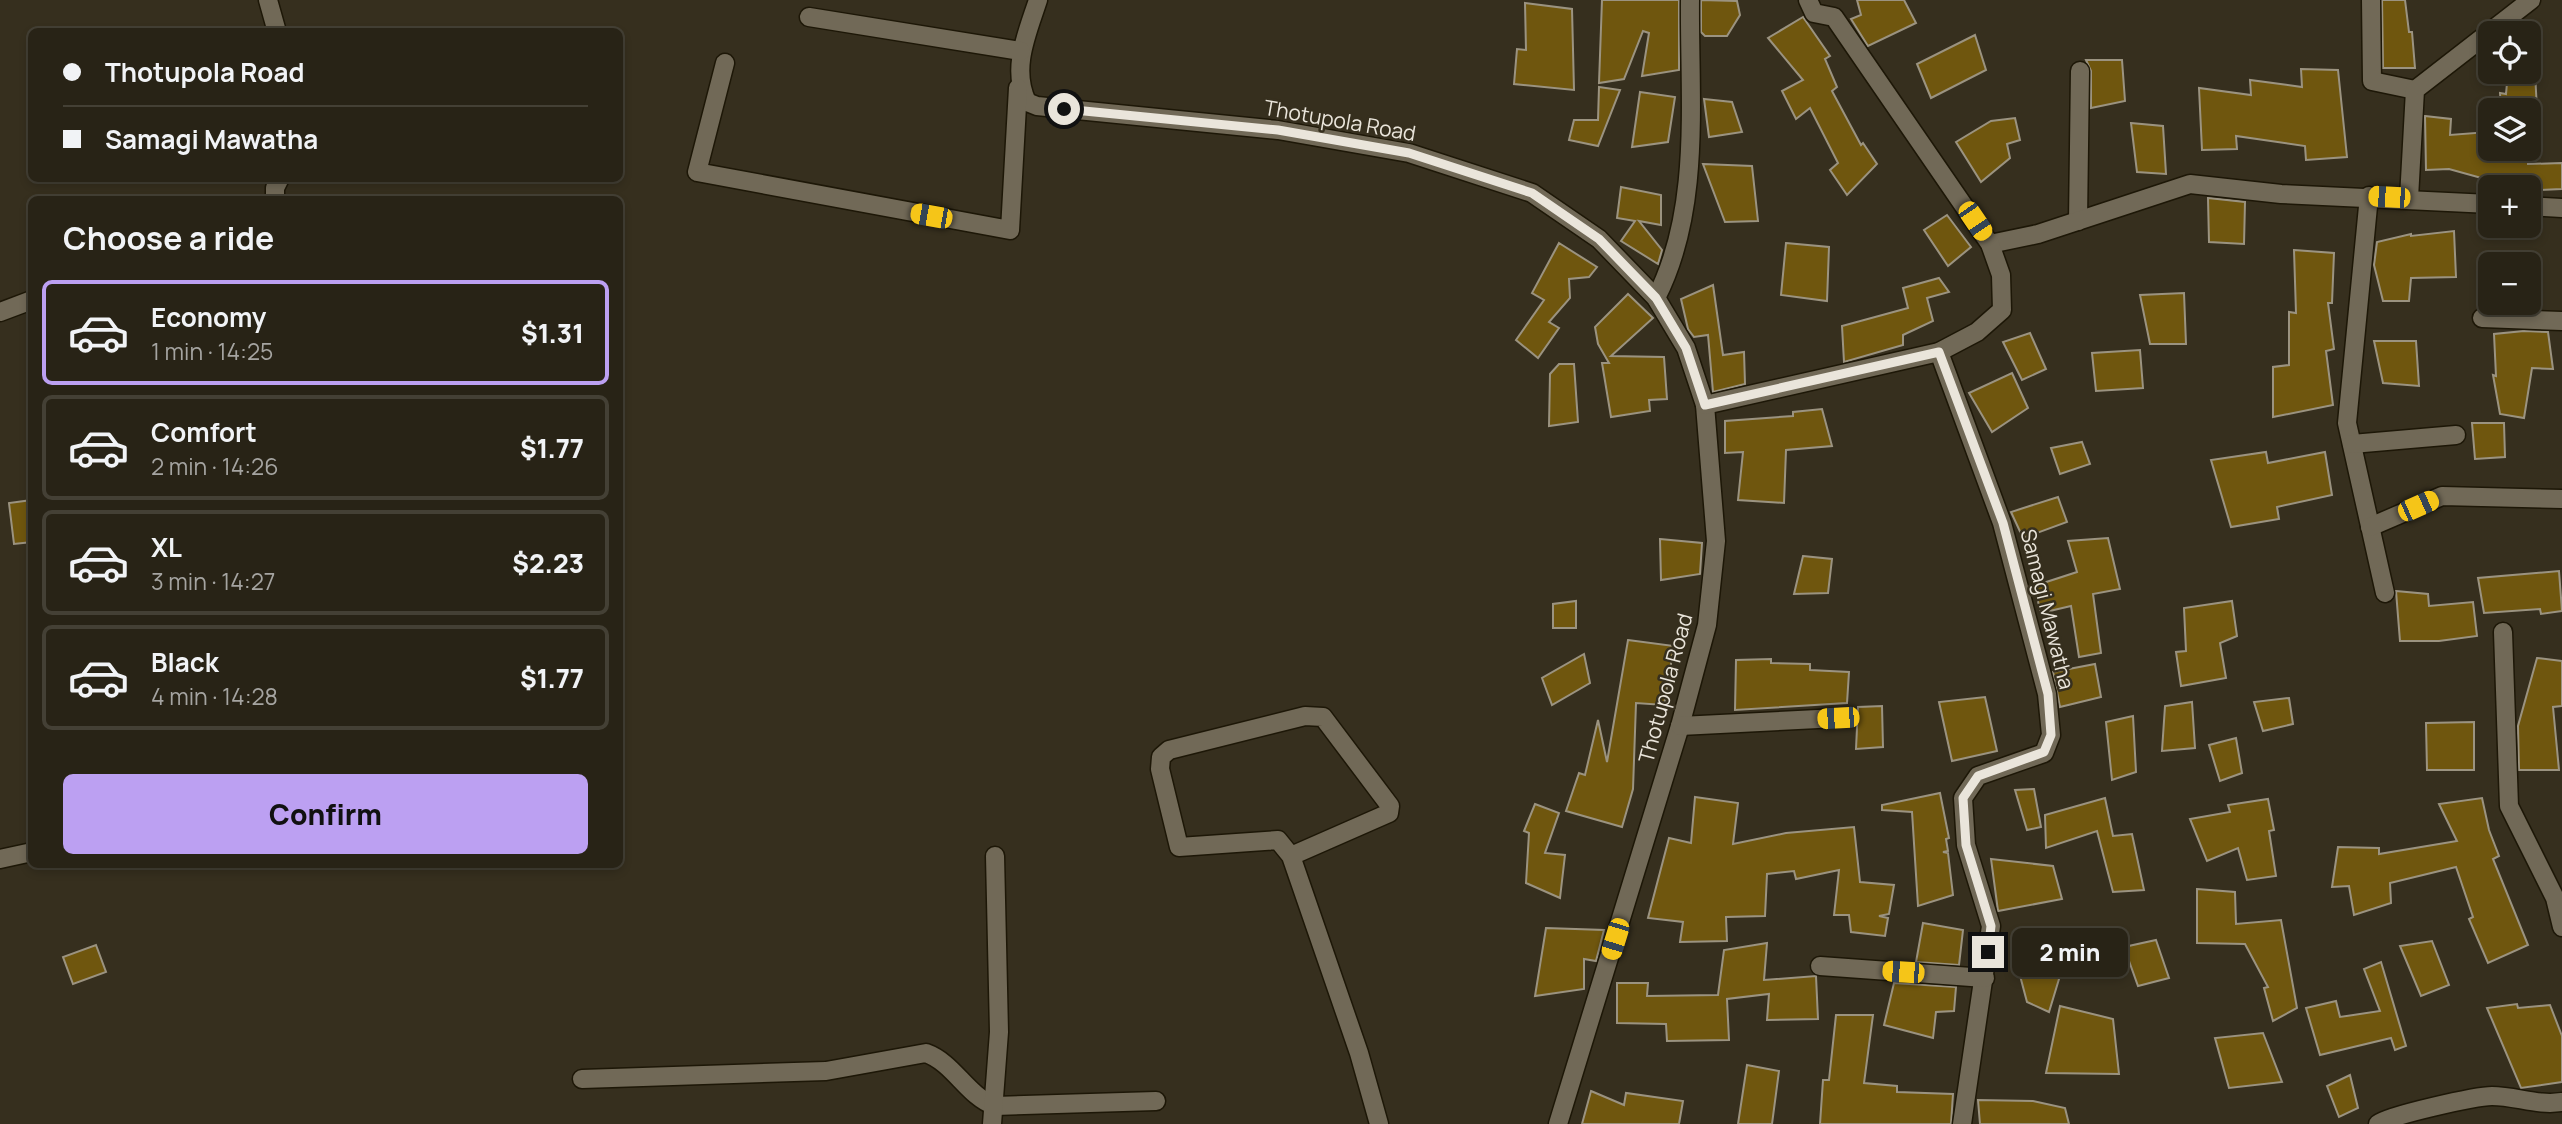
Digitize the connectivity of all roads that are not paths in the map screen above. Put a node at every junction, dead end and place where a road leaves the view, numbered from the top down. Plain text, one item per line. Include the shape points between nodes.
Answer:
1 (268, 0) edge
2 (1038, 0) edge
3 (1690, 0) edge
4 (1808, 0) edge
5 (2371, 0) edge
6 (2531, 0) edge
7 (809, 17) dead end
8 (276, 28) edge
9 (1021, 51) junction
10 (725, 63) dead end
11 (2081, 71) dead end
12 (1018, 84) junction
13 (2415, 90) junction
14 (2369, 196) junction
15 (2409, 198) junction
16 (2478, 203) edge
17 (2541, 207) edge
18 (2562, 208) edge
19 (2078, 221) junction
20 (1990, 244) junction
21 (1656, 298) junction
22 (28, 302) edge
23 (0, 313) edge
24 (2482, 318) dead end
25 (2562, 321) edge
26 (1939, 352) junction
27 (1705, 405) junction
28 (2456, 435) dead end
29 (2352, 444) junction
30 (2562, 499) edge
31 (2370, 527) junction
32 (2385, 593) dead end
33 (2503, 632) dead end
34 (1838, 718) dead end
35 (1680, 726) junction
36 (28, 853) edge
37 (995, 856) dead end
38 (1291, 856) junction
39 (0, 859) edge
40 (2562, 927) edge
41 (1821, 966) dead end
42 (1986, 978) junction
43 (582, 1079) dead end
44 (1156, 1101) dead end
45 (2562, 1102) edge
46 (995, 1106) junction
47 (992, 1124) edge
48 (1379, 1124) edge
49 (1558, 1124) edge
50 (1962, 1124) edge
51 (2378, 1124) edge

1 - 8 street
2 - 9 street
3 - 21 street via 1684,212 1669,272
4 - 20 street via 1814,13 1834,17
5 - 13 street via 2372,81
6 - 13 street
7 - 9 street
9 - 12 street
10 - 12 street via 697,172 1010,230
11 - 19 street
12 - 21 street, Thotupola Road via 1027,102 1037,106 1278,130 1409,153 1532,193 1599,239
13 - 15 street
14 - 15 street
14 - 19 street via 2281,194 2190,184
14 - 29 street via 2347,423
15 - 16 street
17 - 18 street
19 - 20 street
20 - 26 street via 2001,275 2002,310 1977,332
21 - 27 street, Thotupola Road via 1686,348
22 - 23 street
24 - 25 street
26 - 27 street
26 - 42 street, Samagi Mawatha via 2003,523 2048,694 2051,735 2044,752 1978,776 1963,798 1966,845 1991,926
27 - 35 street, Thotupola Road via 1716,541 1707,625
28 - 29 street
29 - 31 street
30 - 31 street via 2442,496
31 - 32 street
33 - 40 street via 2509,806 2555,898
34 - 35 street
35 - 49 street, Thotupola Road
36 - 39 street
37 - 46 street via 999,1032
38 - 38 street via 1389,813 1390,806 1323,717 1305,716 1169,750 1161,757 1179,848 1278,840
38 - 48 street
41 - 42 street
42 - 50 street, Samagi Mawatha
43 - 46 street via 826,1071 926,1052 939,1057 985,1102
44 - 46 street
45 - 51 street via 2493,1096
46 - 47 street

